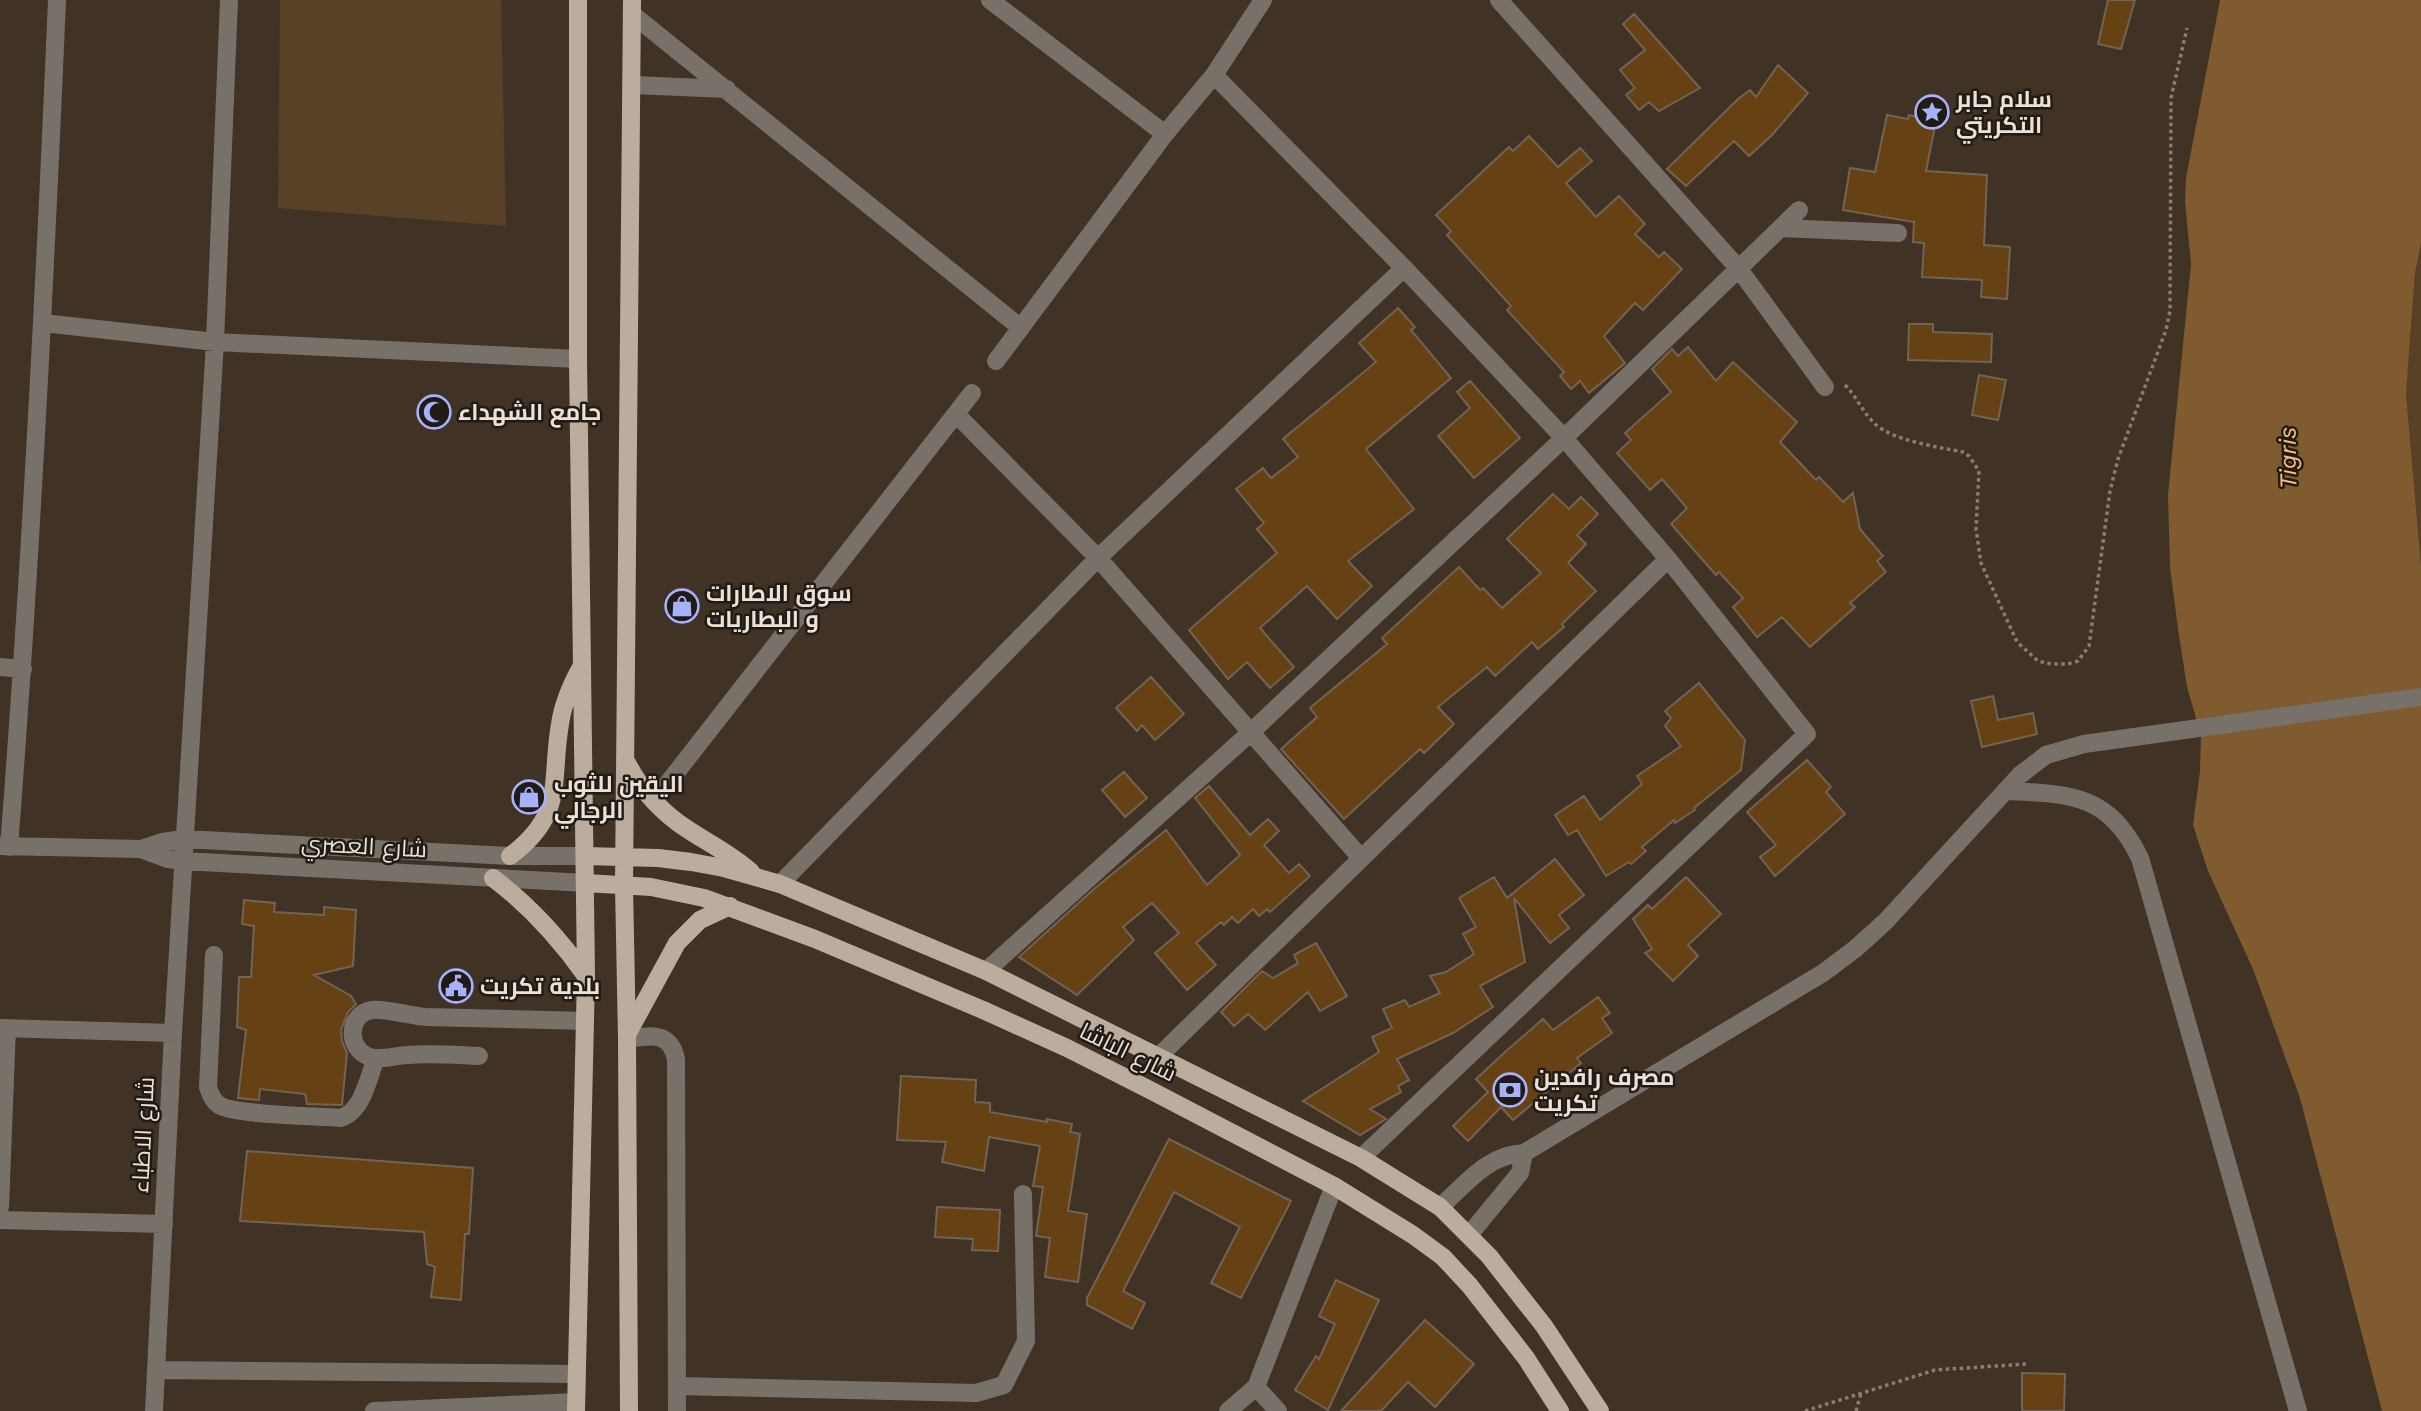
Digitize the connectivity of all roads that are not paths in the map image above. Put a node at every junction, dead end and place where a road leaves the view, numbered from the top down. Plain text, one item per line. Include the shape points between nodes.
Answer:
1 (57, 0) edge
2 (229, 0) edge
3 (578, 0) edge
4 (989, 0) edge
5 (1263, 0) edge
6 (1499, 0) edge
7 (632, 7) edge
8 (1214, 75) junction
9 (633, 85) junction
10 (727, 89) junction
11 (1165, 134) junction
12 (1799, 210) dead end
13 (1781, 228) junction
14 (1898, 233) dead end
15 (1404, 268) junction
16 (1739, 269) junction
17 (43, 323) junction
18 (1021, 328) junction
19 (215, 341) junction
20 (578, 359) junction
21 (996, 361) dead end
22 (1834, 385) road end
23 (972, 393) dead end
24 (956, 414) junction
25 (1564, 438) junction
26 (1098, 558) junction
27 (1668, 559) junction
28 (583, 664) junction
29 (0, 667) edge
30 (23, 669) junction
31 (2421, 697) edge
32 (1250, 733) junction
33 (625, 761) junction
34 (2005, 791) junction
35 (654, 801) junction
36 (184, 839) junction
37 (5, 847) edge
38 (141, 849) junction
39 (510, 856) junction
40 (586, 856) junction
41 (624, 857) junction
42 (1362, 858) junction
43 (183, 861) junction
44 (756, 877) junction
45 (493, 878) junction
46 (586, 883) junction
47 (780, 884) junction
48 (624, 885) junction
49 (730, 906) junction
50 (214, 954) dead end
51 (986, 971) junction
52 (586, 976) junction
53 (586, 1021) junction
54 (3, 1028) edge
55 (173, 1033) junction
56 (627, 1037) junction
57 (479, 1056) dead end
58 (1159, 1056) junction
59 (376, 1058) junction
60 (1524, 1153) junction
61 (1361, 1157) junction
62 (1334, 1186) junction
63 (1023, 1194) dead end
64 (0, 1196) edge
65 (0, 1207) edge
66 (1440, 1207) junction
67 (0, 1220) edge
68 (164, 1223) junction
69 (1469, 1235) junction
70 (156, 1370) junction
71 (499, 1373) junction
72 (576, 1374) junction
73 (677, 1386) junction
74 (1256, 1387) junction
75 (494, 1407) edge
76 (576, 1407) edge
77 (527, 1408) edge
78 (400, 1410) edge
79 (154, 1411) edge
80 (374, 1411) edge
81 (629, 1411) edge
82 (677, 1411) edge
83 (1228, 1411) edge
84 (1278, 1411) edge
85 (1560, 1411) edge
86 (1600, 1411) edge
87 (2298, 1411) edge

1 - 17 street
2 - 19 street, شارع الاطباء
3 - 20 main road
4 - 11 street
5 - 8 street
6 - 16 street
7 - 9 main road
7 - 10 street
8 - 11 street
8 - 15 street
9 - 10 street
9 - 33 main road
10 - 18 street
11 - 18 street
12 - 13 street
13 - 14 street
13 - 16 street
15 - 25 street
15 - 26 street
16 - 22 street
16 - 25 street
17 - 19 street
17 - 30 street
18 - 21 street
19 - 20 street
19 - 36 street, شارع الاطباء
20 - 28 main road
23 - 24 street
24 - 26 street
24 - 35 street
25 - 27 street
25 - 32 street
26 - 32 street
26 - 47 street
27 - 42 street
27 - 61 street via 1807,734
28 - 39 main road via 559,724 553,799 537,832
28 - 40 main road
29 - 30 street
30 - 37 street
31 - 34 street via 2084,744 2046,755
32 - 42 street
32 - 51 street
33 - 35 main road
33 - 41 main road
34 - 60 street via 1885,922 1824,973
34 - 87 street via 2075,796 2108,814 2140,858
35 - 44 main road
36 - 38 street, شارع العصري
36 - 39 street, شارع العصري
36 - 43 street, شارع الاطباء
37 - 38 street, شارع العصري
38 - 43 street, شارع العصري
39 - 40 street, شارع العصري
40 - 41 main road
40 - 46 main road
41 - 44 main road via 691,862
41 - 48 main road
42 - 58 street
43 - 45 street, شارع العصري
43 - 55 street, شارع الاطباء
44 - 47 main road
45 - 46 street, شارع العصري
45 - 52 main road via 535,913
46 - 48 main road, شارع الباشا
46 - 52 main road
47 - 51 main road
48 - 49 main road, شارع الباشا via 678,891
48 - 56 main road
49 - 56 main road via 699,920 677,943
49 - 62 main road, شارع الباشا via 1067,1048
50 - 59 street via 208,1087 220,1106 347,1116 356,1108
51 - 58 main road
52 - 53 main road
53 - 59 street via 407,1016 375,1009 357,1018 352,1037 358,1049
53 - 72 main road
54 - 55 street
54 - 64 street
55 - 68 street, شارع الاطباء
56 - 73 street via 663,1038 676,1059
56 - 81 main road
57 - 59 street
58 - 61 main road
60 - 66 street via 1492,1161
60 - 69 street via 1520,1173
61 - 66 main road
62 - 74 street
62 - 85 main road, شارع الباشا via 1443,1257 1500,1323
63 - 73 street via 1026,1341 1004,1385 976,1393
64 - 65 street
66 - 69 main road
67 - 68 street
68 - 70 street, شارع الاطباء
69 - 86 main road via 1517,1288
70 - 71 street
70 - 79 street, شارع الاطباء
71 - 72 street
71 - 75 street
72 - 76 main road
73 - 82 street
74 - 83 street
74 - 84 street
75 - 77 street
75 - 78 street
76 - 77 street
78 - 80 street

